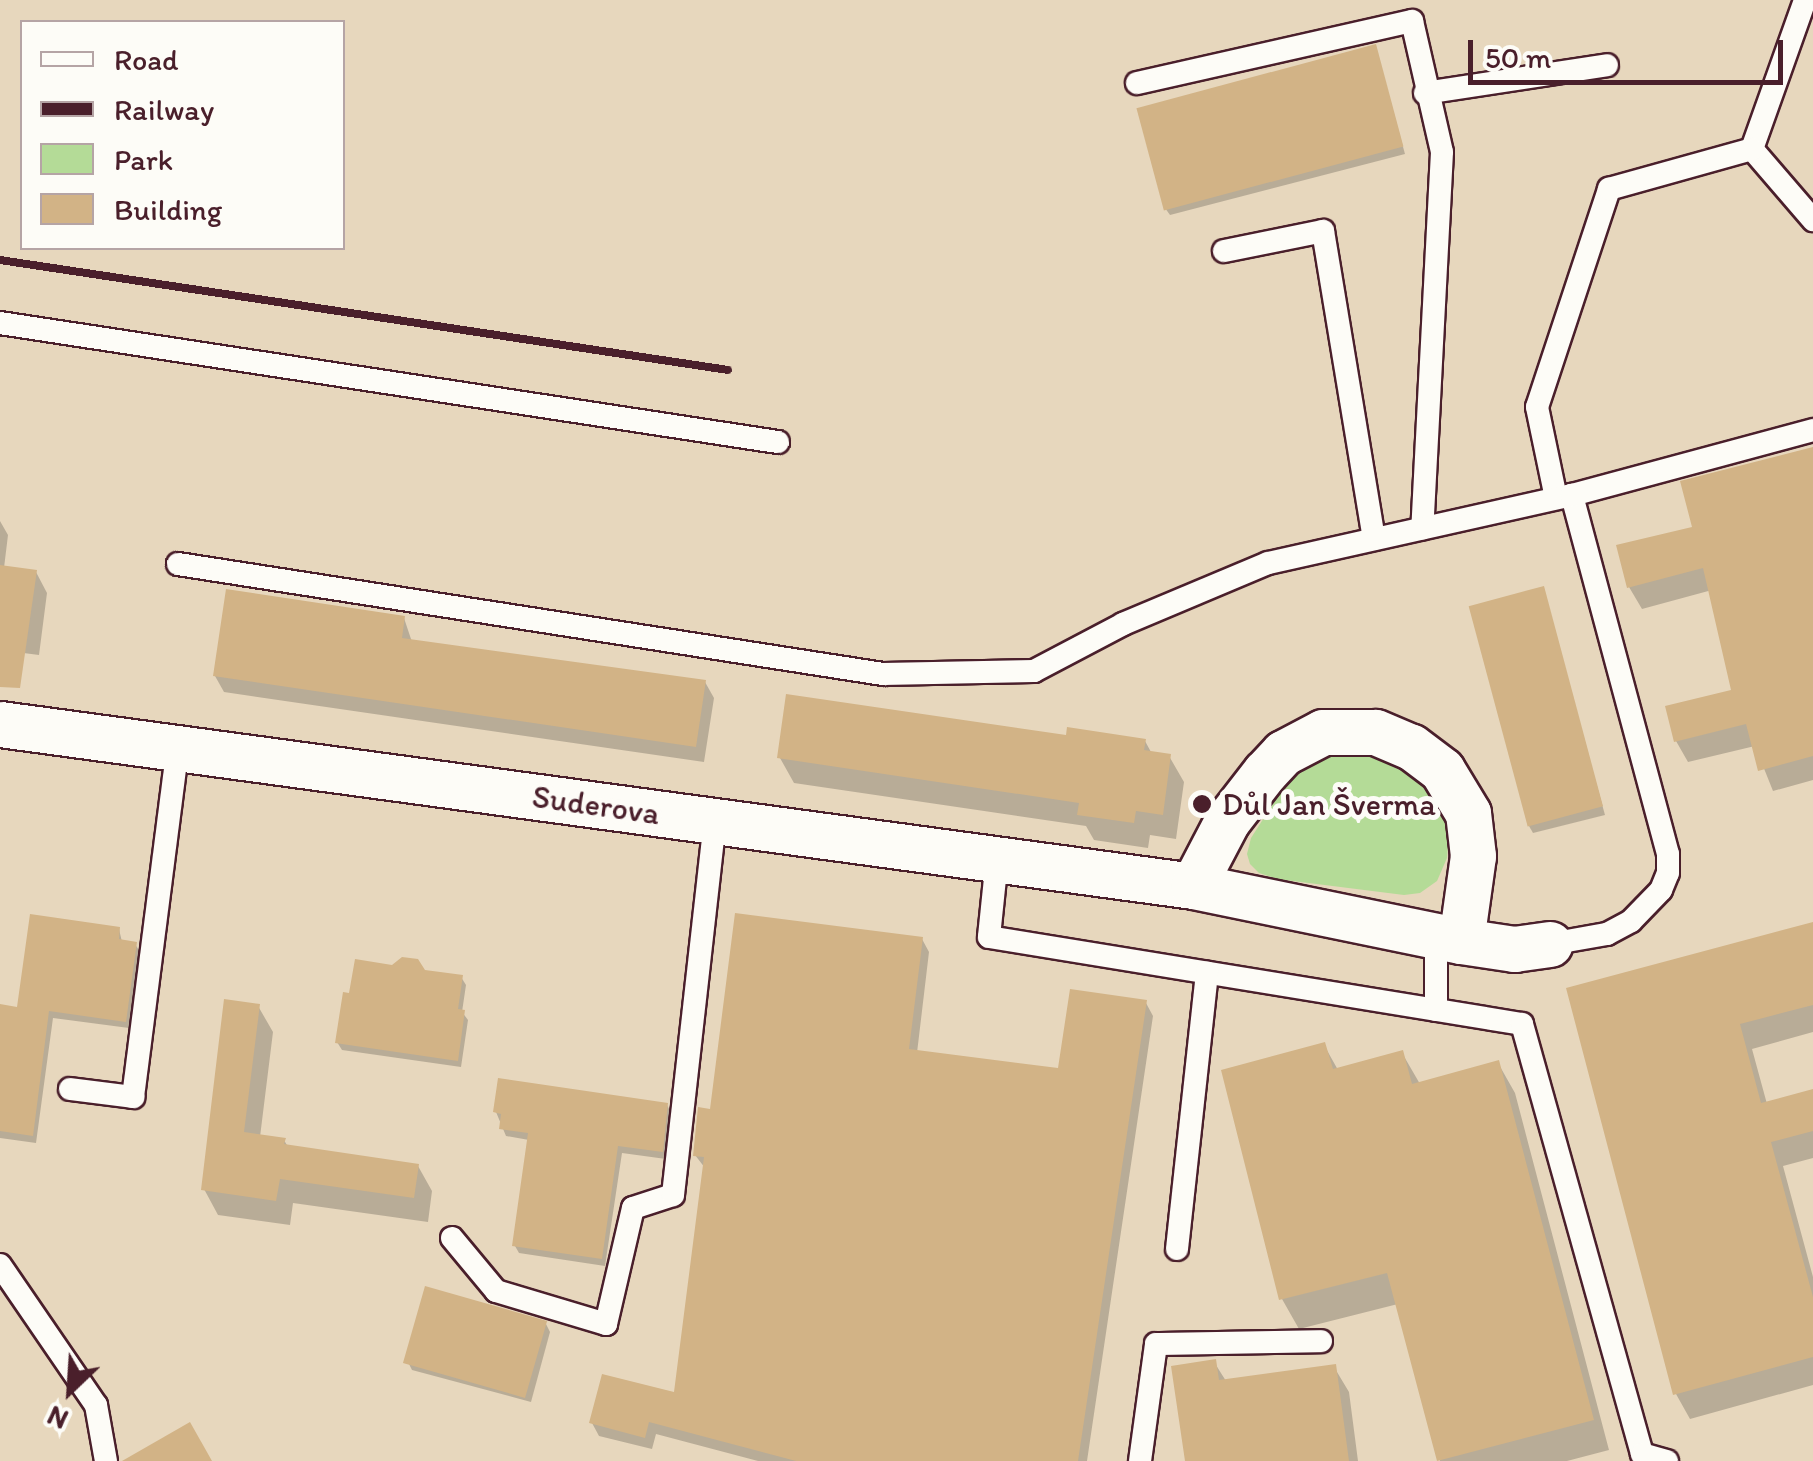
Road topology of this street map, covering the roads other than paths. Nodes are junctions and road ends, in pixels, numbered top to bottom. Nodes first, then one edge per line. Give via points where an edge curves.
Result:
1 (1805, 0) edge
2 (1608, 65) dead end
3 (1137, 83) dead end
4 (1425, 93) junction
5 (1752, 149) junction
6 (1813, 220) edge
7 (1224, 251) dead end
8 (0, 323) edge
9 (1813, 430) edge
10 (778, 442) dead end
11 (1564, 496) junction
12 (1422, 528) junction
13 (1374, 539) junction
14 (178, 564) dead end
15 (0, 724) edge
16 (178, 748) junction
17 (715, 822) junction
18 (997, 860) junction
19 (1193, 886) junction
20 (1448, 938) junction
21 (1550, 944) joint
22 (1206, 973) junction
23 (1436, 1010) junction
24 (70, 1089) dead end
25 (452, 1238) dead end
26 (1177, 1248) dead end
27 (0, 1265) edge
28 (1321, 1341) dead end
29 (106, 1461) edge
30 (1140, 1461) edge
31 (1667, 1461) edge

1 - 5 lane
2 - 4 lane
3 - 4 lane via 1412,21
4 - 12 lane via 1442,152
5 - 6 lane
5 - 11 lane via 1609,189 1537,407
7 - 13 lane via 1323,231
8 - 10 lane
9 - 11 lane
11 - 12 lane
11 - 21 lane via 1668,854 1668,874 1631,922 1607,934
12 - 13 lane
13 - 14 lane via 1268,563 1123,624 1034,671 1015,672 883,674
15 - 16 street, Suderova
16 - 17 street, Suderova
16 - 24 lane via 134,1096
17 - 18 street, Suderova
17 - 25 lane via 673,1195 633,1208 606,1324 496,1291
18 - 19 street, Suderova
18 - 22 lane via 990,937
19 - 20 street, Suderova
19 - 20 street via 1227,821 1283,752 1323,732 1376,732 1442,770 1468,813 1473,856
20 - 21 street, Suderova via 1514,949
20 - 23 lane
22 - 23 lane
22 - 26 lane
23 - 31 lane via 1522,1024 1642,1454
27 - 29 lane via 96,1405
28 - 30 lane via 1156,1344

